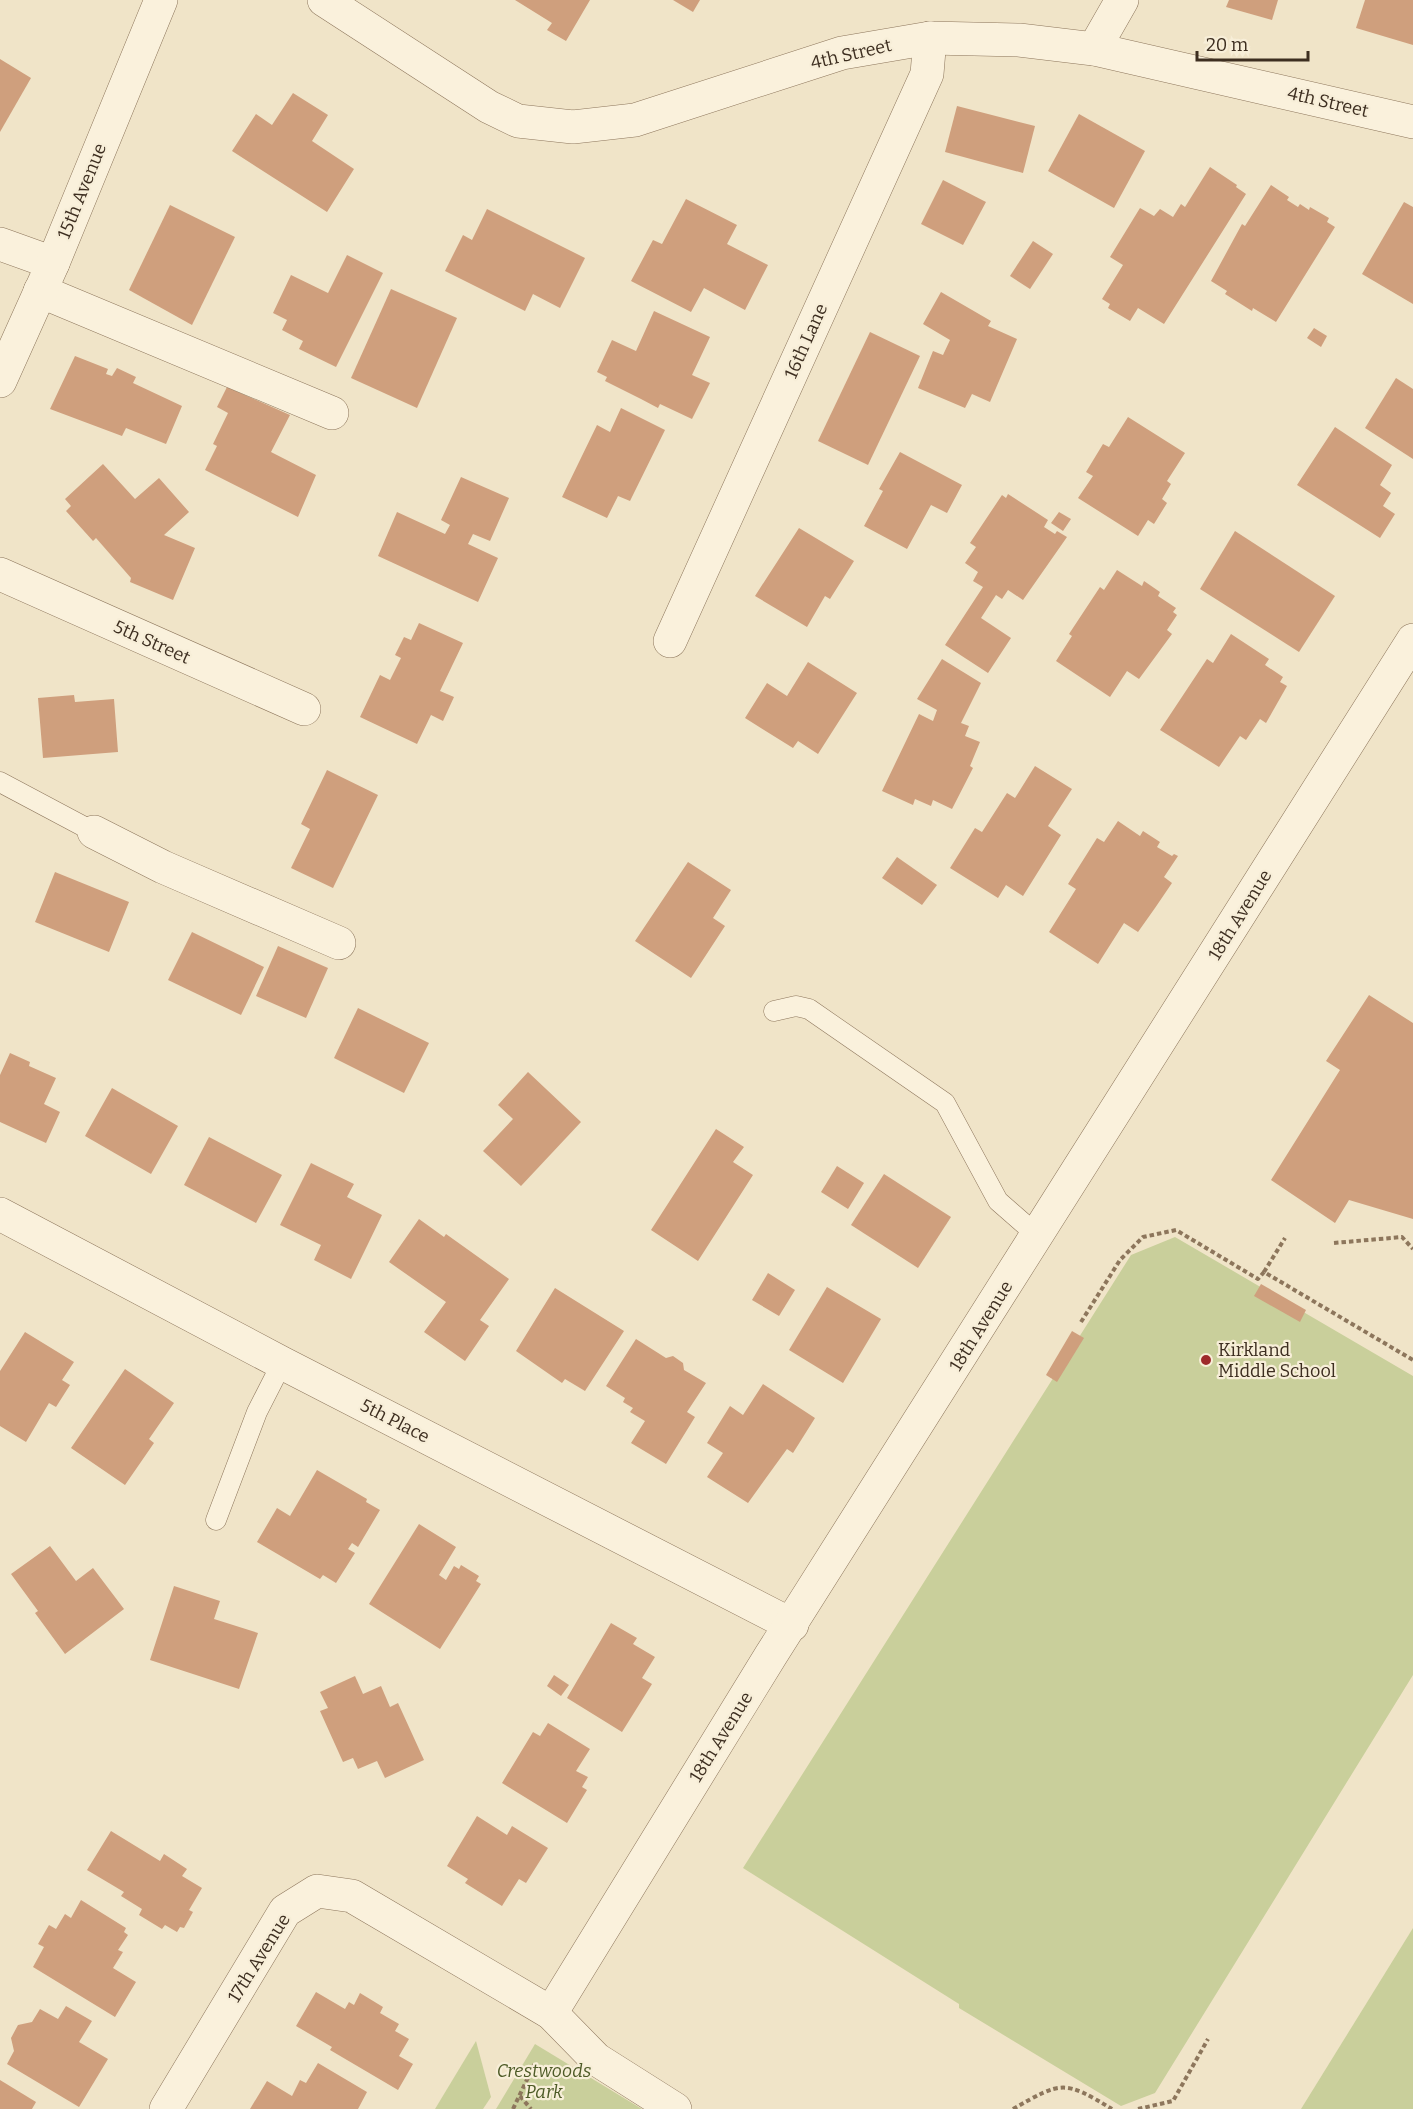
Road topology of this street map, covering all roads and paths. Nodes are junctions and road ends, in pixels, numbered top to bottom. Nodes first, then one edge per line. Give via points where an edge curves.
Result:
1 (160, 0) edge
2 (324, 0) edge
3 (1122, 0) edge
4 (930, 38) junction
5 (1094, 49) junction
6 (1413, 122) edge
7 (0, 244) edge
8 (47, 277) junction
9 (0, 381) edge
10 (332, 413) dead end
11 (0, 574) edge
12 (1413, 640) edge
13 (670, 641) dead end
14 (304, 709) dead end
15 (0, 782) edge
16 (94, 832) joint
17 (339, 943) dead end
18 (774, 1011) dead end
19 (0, 1215) edge
20 (1038, 1236) junction
21 (1285, 1238) dead end
22 (1334, 1243) dead end
23 (1413, 1249) edge
24 (1264, 1272) junction
25 (1080, 1322) dead end
26 (1413, 1360) edge
27 (282, 1363) junction
28 (216, 1520) dead end
29 (792, 1625) junction
30 (551, 2013) junction
31 (1208, 2039) dead end
32 (535, 2063) dead end
33 (520, 2096) junction
34 (166, 2109) edge
35 (513, 2109) edge
36 (531, 2109) edge
37 (675, 2109) edge
38 (1013, 2109) edge
39 (1112, 2109) edge
40 (1138, 2109) edge

1 - 8 street, 15th Avenue
2 - 4 street, 4th Street via 489,107 518,121 573,127 635,120 842,53
3 - 5 street
4 - 5 street, 4th Street via 1020,40
4 - 13 street, 16th Lane via 927,74
5 - 6 street, 4th Street
7 - 8 street
8 - 9 street, 15th Avenue
8 - 10 street
11 - 14 street, 5th Street
12 - 20 street, 18th Avenue
15 - 16 lane
16 - 17 street via 163,867
18 - 20 lane via 796,1006 808,1009 945,1103 998,1201
19 - 27 street, 5th Place
20 - 29 street, 18th Avenue
21 - 24 path
22 - 23 path via 1402,1237
24 - 25 path via 1258,1279 1176,1230 1143,1237 1120,1260
24 - 26 path
27 - 28 lane via 257,1412
27 - 29 street, 5th Place
29 - 30 street, 18th Avenue
30 - 34 street, 17th Avenue via 352,1896 317,1892 285,1911
30 - 37 street, 17th Avenue via 596,2059
31 - 40 path via 1173,2101
32 - 33 path
33 - 35 path
33 - 36 path
38 - 39 path via 1061,2087 1078,2088

